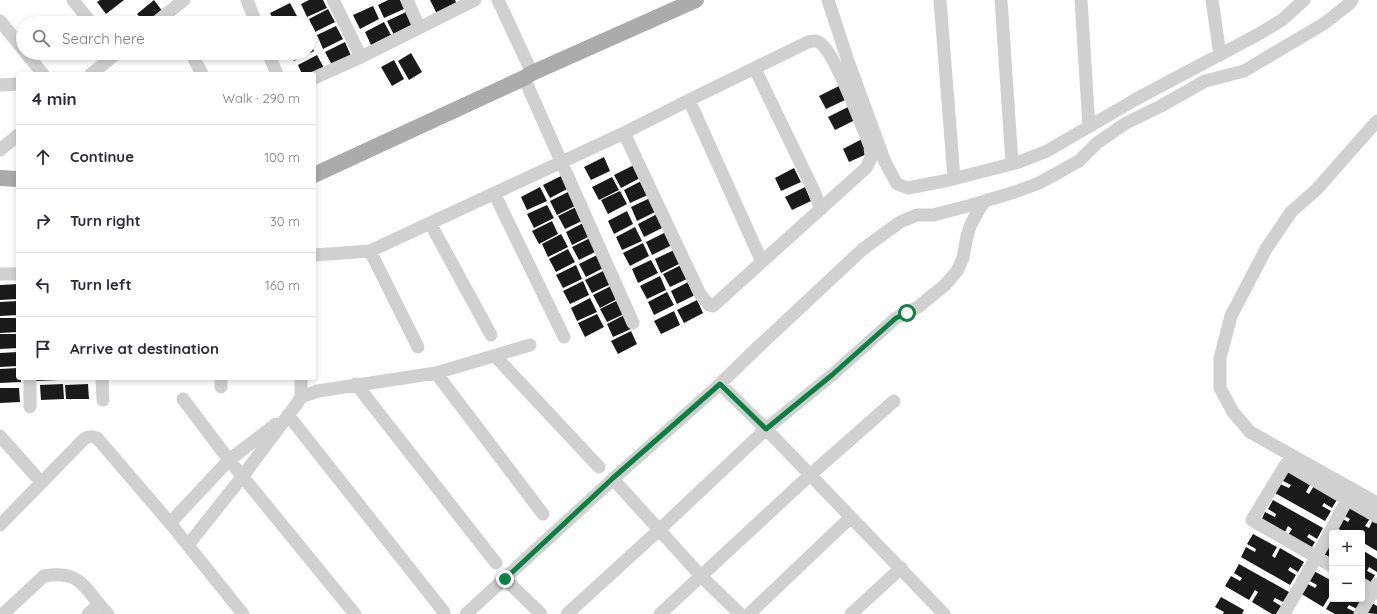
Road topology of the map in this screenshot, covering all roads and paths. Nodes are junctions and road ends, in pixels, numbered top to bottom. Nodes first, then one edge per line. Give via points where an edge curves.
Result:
1 (73, 0) edge
2 (247, 0) edge
3 (333, 0) edge
4 (407, 0) edge
5 (475, 0) edge
6 (498, 0) edge
7 (696, 0) edge
8 (828, 0) edge
9 (940, 0) edge
10 (1001, 0) edge
11 (1081, 0) edge
12 (1212, 0) edge
13 (1304, 0) edge
14 (1352, 0) edge
15 (179, 2) edge
16 (86, 16) edge
17 (163, 16) edge
18 (253, 16) edge
19 (0, 20) edge
20 (419, 27) junction
21 (16, 40) edge
22 (1220, 55) junction
23 (361, 57) junction
24 (32, 60) edge
25 (109, 60) edge
26 (195, 60) edge
27 (271, 60) edge
28 (755, 69) junction
29 (41, 72) edge
30 (94, 72) edge
31 (201, 72) edge
32 (275, 72) edge
33 (528, 76) junction
34 (316, 77) edge
35 (16, 84) edge
36 (0, 85) edge
37 (689, 100) junction
38 (1377, 121) edge
39 (1089, 127) junction
40 (624, 134) junction
41 (16, 136) edge
42 (0, 150) edge
43 (562, 161) junction
44 (1012, 163) junction
45 (316, 174) edge
46 (0, 178) edge
47 (954, 178) junction
48 (16, 179) edge
49 (494, 193) junction
50 (984, 201) junction
51 (821, 209) junction
52 (430, 223) junction
53 (370, 251) junction
54 (316, 255) edge
55 (762, 262) junction
56 (0, 274) edge
57 (16, 274) edge
58 (633, 323) dead end
59 (491, 335) dead end
60 (564, 337) dead end
61 (530, 345) dead end
62 (418, 347) dead end
63 (495, 356) junction
64 (436, 373) junction
65 (30, 380) edge
66 (102, 380) edge
67 (301, 380) edge
68 (356, 384) junction
69 (720, 384) junction
70 (301, 397) junction
71 (183, 399) dead end
72 (103, 400) dead end
73 (894, 401) dead end
74 (30, 408) dead end
75 (288, 414) junction
76 (766, 429) junction
77 (0, 436) edge
78 (229, 460) junction
79 (599, 467) dead end
80 (810, 475) junction
81 (242, 477) junction
82 (613, 478) junction
83 (41, 482) junction
84 (1347, 500) junction
85 (1377, 503) edge
86 (543, 514) dead end
87 (851, 517) junction
88 (1377, 517) edge
89 (170, 523) junction
90 (0, 525) edge
91 (659, 530) junction
92 (188, 545) junction
93 (1317, 556) junction
94 (496, 563) dead end
95 (1329, 564) edge
96 (901, 568) junction
97 (701, 576) junction
98 (505, 579) junction
99 (1372, 588) edge
100 (98, 605) junction
101 (444, 612) dead end
102 (3, 614) edge
103 (88, 614) edge
104 (108, 614) edge
105 (243, 614) edge
106 (355, 614) edge
107 (466, 614) edge
108 (540, 614) edge
109 (567, 614) edge
110 (660, 614) edge
111 (740, 614) edge
112 (749, 614) edge
113 (852, 614) edge
114 (944, 614) edge
115 (1284, 614) edge
116 (1360, 614) edge

1 - 16 street
2 - 18 street
3 - 23 street
4 - 20 street
5 - 20 street
6 - 33 street
7 - 33 main road
8 - 47 street via 885,162 894,180 908,188
9 - 47 street
10 - 44 street
11 - 39 street
12 - 22 street
13 - 22 street via 1282,20
14 - 50 street via 1326,23 1244,71 1205,81 1126,123 1063,171 1027,188
15 - 17 street
19 - 21 street
20 - 23 street
22 - 39 street
23 - 34 street
24 - 29 street
25 - 30 street
26 - 31 street
27 - 32 street
28 - 37 street
28 - 51 street
28 - 51 street via 815,40 826,49 834,62 870,146 871,158 866,168
33 - 43 street
33 - 45 main road
35 - 36 street
37 - 40 street
37 - 55 street
38 - 85 street via 1317,189 1291,212 1266,249 1230,316 1220,358 1220,388 1233,412 1250,432
39 - 44 street via 1047,151
40 - 43 street
40 - 55 street via 704,301 712,306 716,304
41 - 42 street
43 - 49 street
43 - 58 street
44 - 47 street
46 - 48 main road
49 - 52 street
49 - 60 street
50 - 69 street via 933,216 917,215 900,222 863,250
50 - 76 street via 971,224 963,258 957,271 945,285 918,307 896,318
51 - 55 street
52 - 53 street
52 - 59 street
53 - 54 street
53 - 62 street
56 - 57 street
61 - 63 street
63 - 64 street
63 - 79 street
64 - 68 street
64 - 86 street
65 - 74 street
66 - 72 street
67 - 70 street
68 - 70 street
68 - 94 street
69 - 76 street
69 - 82 street
70 - 75 street
71 - 78 street
73 - 80 street
75 - 78 street
75 - 81 street
75 - 101 street
76 - 80 street
76 - 91 street
77 - 83 street
78 - 81 street
78 - 89 street
80 - 87 street
80 - 97 street
81 - 92 street
81 - 106 street
82 - 91 street
82 - 98 street
83 - 89 street via 84,439 94,437
83 - 90 street
84 - 88 street
84 - 93 street
84 - 93 street via 1286,464 1252,520
87 - 96 street
87 - 112 street
89 - 92 street
91 - 97 street
91 - 109 street
92 - 105 street
93 - 95 street
93 - 115 street
96 - 113 street
96 - 114 street
97 - 110 street
97 - 111 street
98 - 107 street
98 - 108 street
99 - 116 street
100 - 102 street via 80,581 69,575 53,574 44,576
100 - 103 street
100 - 104 street

